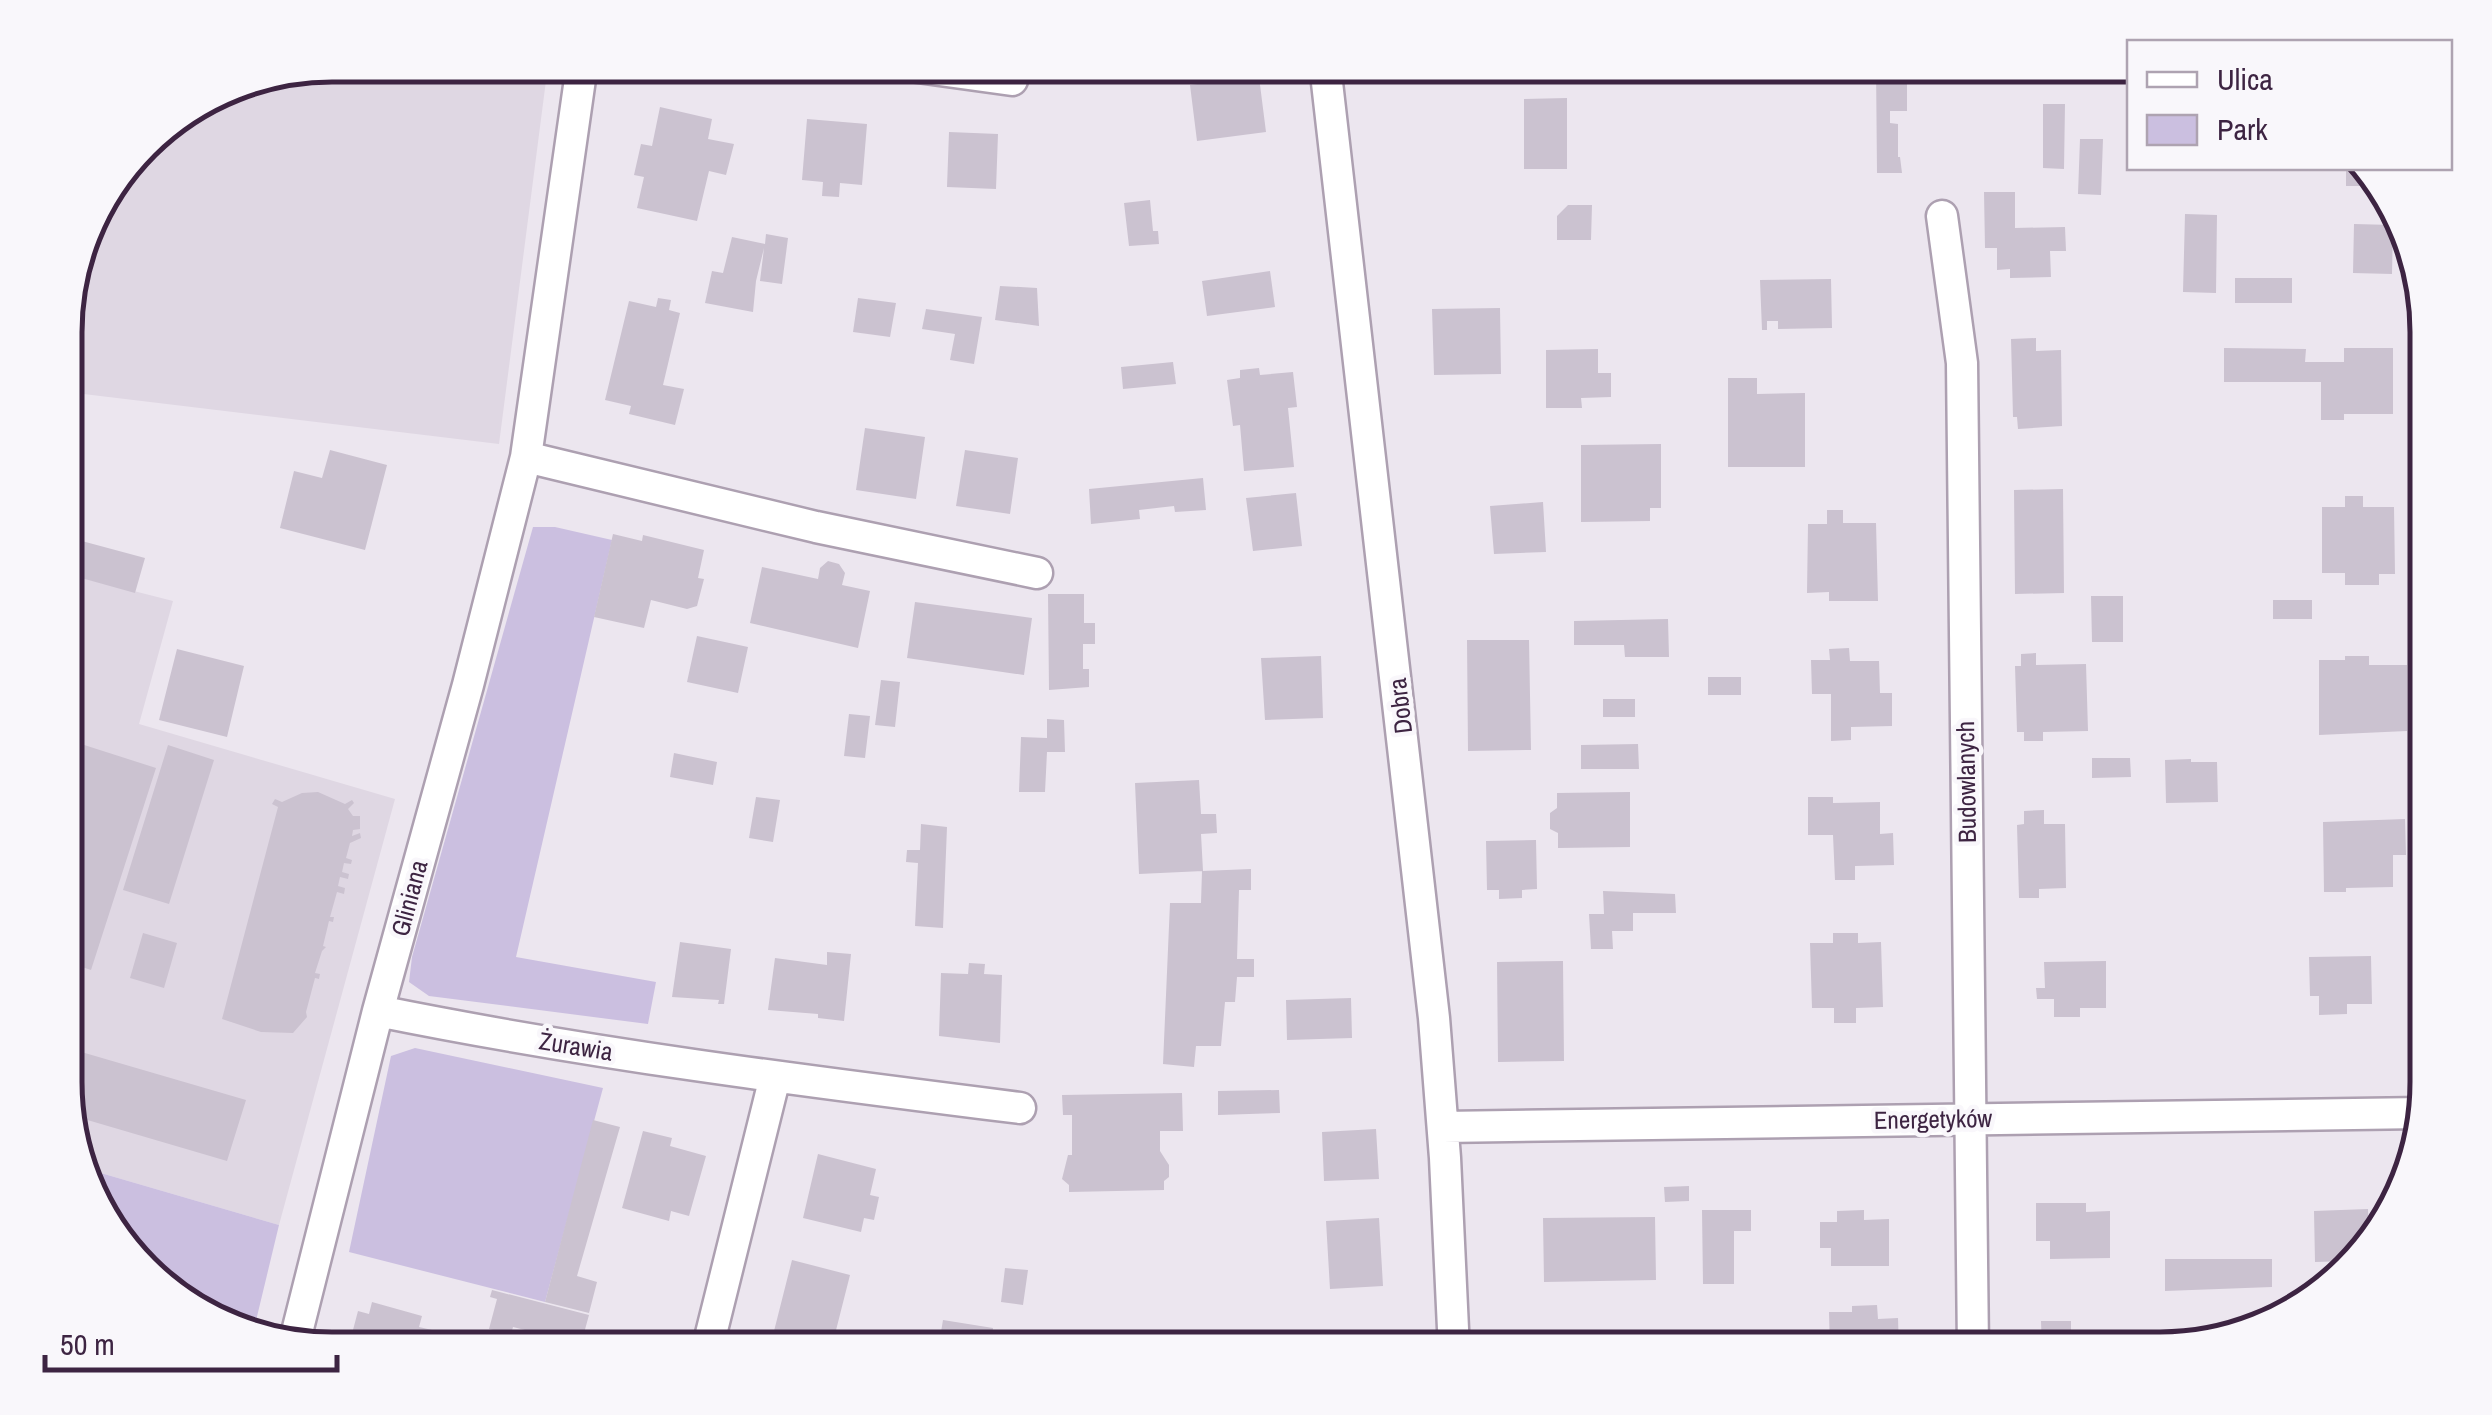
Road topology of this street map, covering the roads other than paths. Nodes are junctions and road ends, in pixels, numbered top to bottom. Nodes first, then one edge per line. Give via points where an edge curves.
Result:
1 (1327, 82) edge
2 (579, 83) edge
3 (1942, 216) dead end
4 (526, 458) junction
5 (1038, 573) dead end
6 (378, 1011) junction
7 (775, 1077) junction
8 (1020, 1108) dead end
9 (2407, 1114) edge
10 (1970, 1118) junction
11 (1443, 1127) junction
12 (298, 1330) edge
13 (711, 1332) edge
14 (1453, 1332) edge
15 (1973, 1332) edge

1 - 11 street, Dobra
2 - 4 street, Gliniana
3 - 10 street, Budowlanych via 1962,363
4 - 5 street
4 - 6 street, Gliniana
6 - 7 street, Żurawia
6 - 12 street, Gliniana
7 - 8 street, Żurawia
7 - 13 street
9 - 10 street, Energetyków
10 - 11 street, Energetyków
10 - 15 street, Budowlanych
11 - 14 street, Dobra

